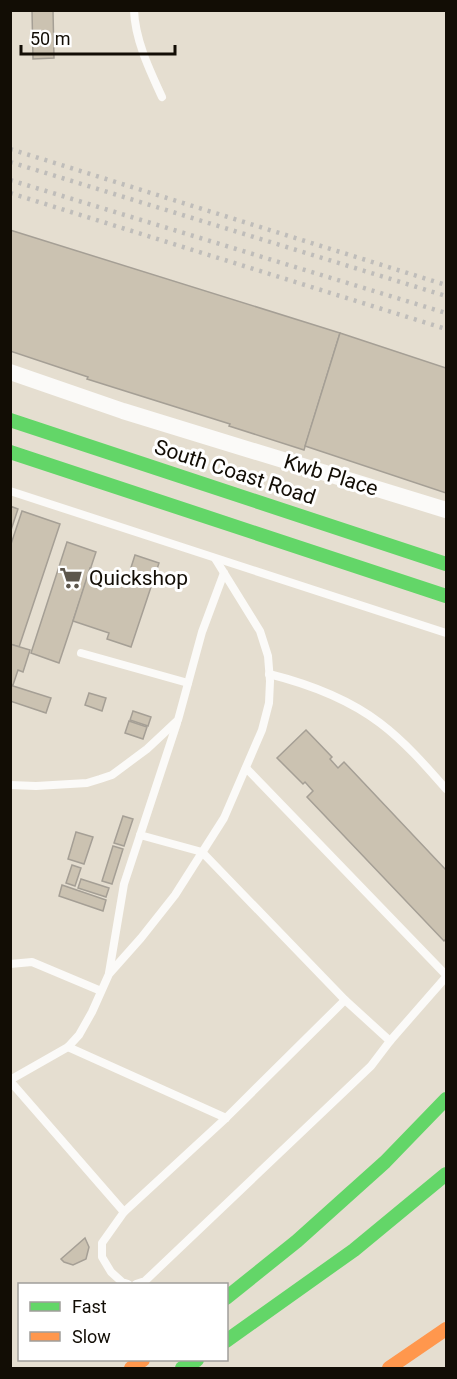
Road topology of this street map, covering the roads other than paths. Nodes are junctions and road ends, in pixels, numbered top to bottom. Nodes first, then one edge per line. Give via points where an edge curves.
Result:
1 (134, 10) edge
2 (162, 97) dead end
3 (10, 372) edge
4 (10, 420) edge
5 (10, 452) edge
6 (10, 491) edge
7 (447, 510) edge
8 (216, 560) junction
9 (447, 564) edge
10 (224, 573) junction
11 (447, 596) edge
12 (447, 633) edge
13 (81, 653) dead end
14 (269, 674) junction
15 (188, 683) junction
16 (178, 720) junction
17 (246, 768) junction
18 (10, 784) edge
19 (447, 789) edge
20 (140, 835) junction
21 (202, 852) junction
22 (10, 964) edge
23 (109, 974) junction
24 (447, 976) edge
25 (101, 991) junction
26 (345, 1000) junction
27 (390, 1041) junction
28 (68, 1047) junction
29 (10, 1080) edge
30 (447, 1100) edge
31 (226, 1118) junction
32 (447, 1174) edge
33 (124, 1212) junction
34 (125, 1283) edge
35 (139, 1283) edge
36 (228, 1296) edge
37 (447, 1329) edge
38 (228, 1340) edge
39 (389, 1368) edge

1 - 2 lane via 141,45
3 - 7 street, Kwb Place via 123,411
4 - 9 main road, South Coast Road
5 - 11 main road
6 - 8 lane
8 - 10 lane
8 - 12 lane
10 - 14 lane via 260,631
10 - 15 lane
13 - 15 lane
14 - 17 lane via 269,703
14 - 19 lane via 308,684 380,723
15 - 16 lane
16 - 18 lane via 118,771 100,779 36,786
16 - 20 lane
17 - 21 lane via 224,818
17 - 24 lane
20 - 21 lane
20 - 23 lane via 124,884
21 - 23 lane via 174,895
21 - 26 lane
22 - 25 lane via 32,962
23 - 25 lane
24 - 27 lane
25 - 28 lane
26 - 27 lane
26 - 31 lane
27 - 35 lane via 371,1066
28 - 29 lane
28 - 31 lane
29 - 33 lane
30 - 36 main road via 297,1241
31 - 33 lane
32 - 38 main road via 354,1250
33 - 34 lane via 102,1243 102,1257 111,1272
37 - 39 main road

